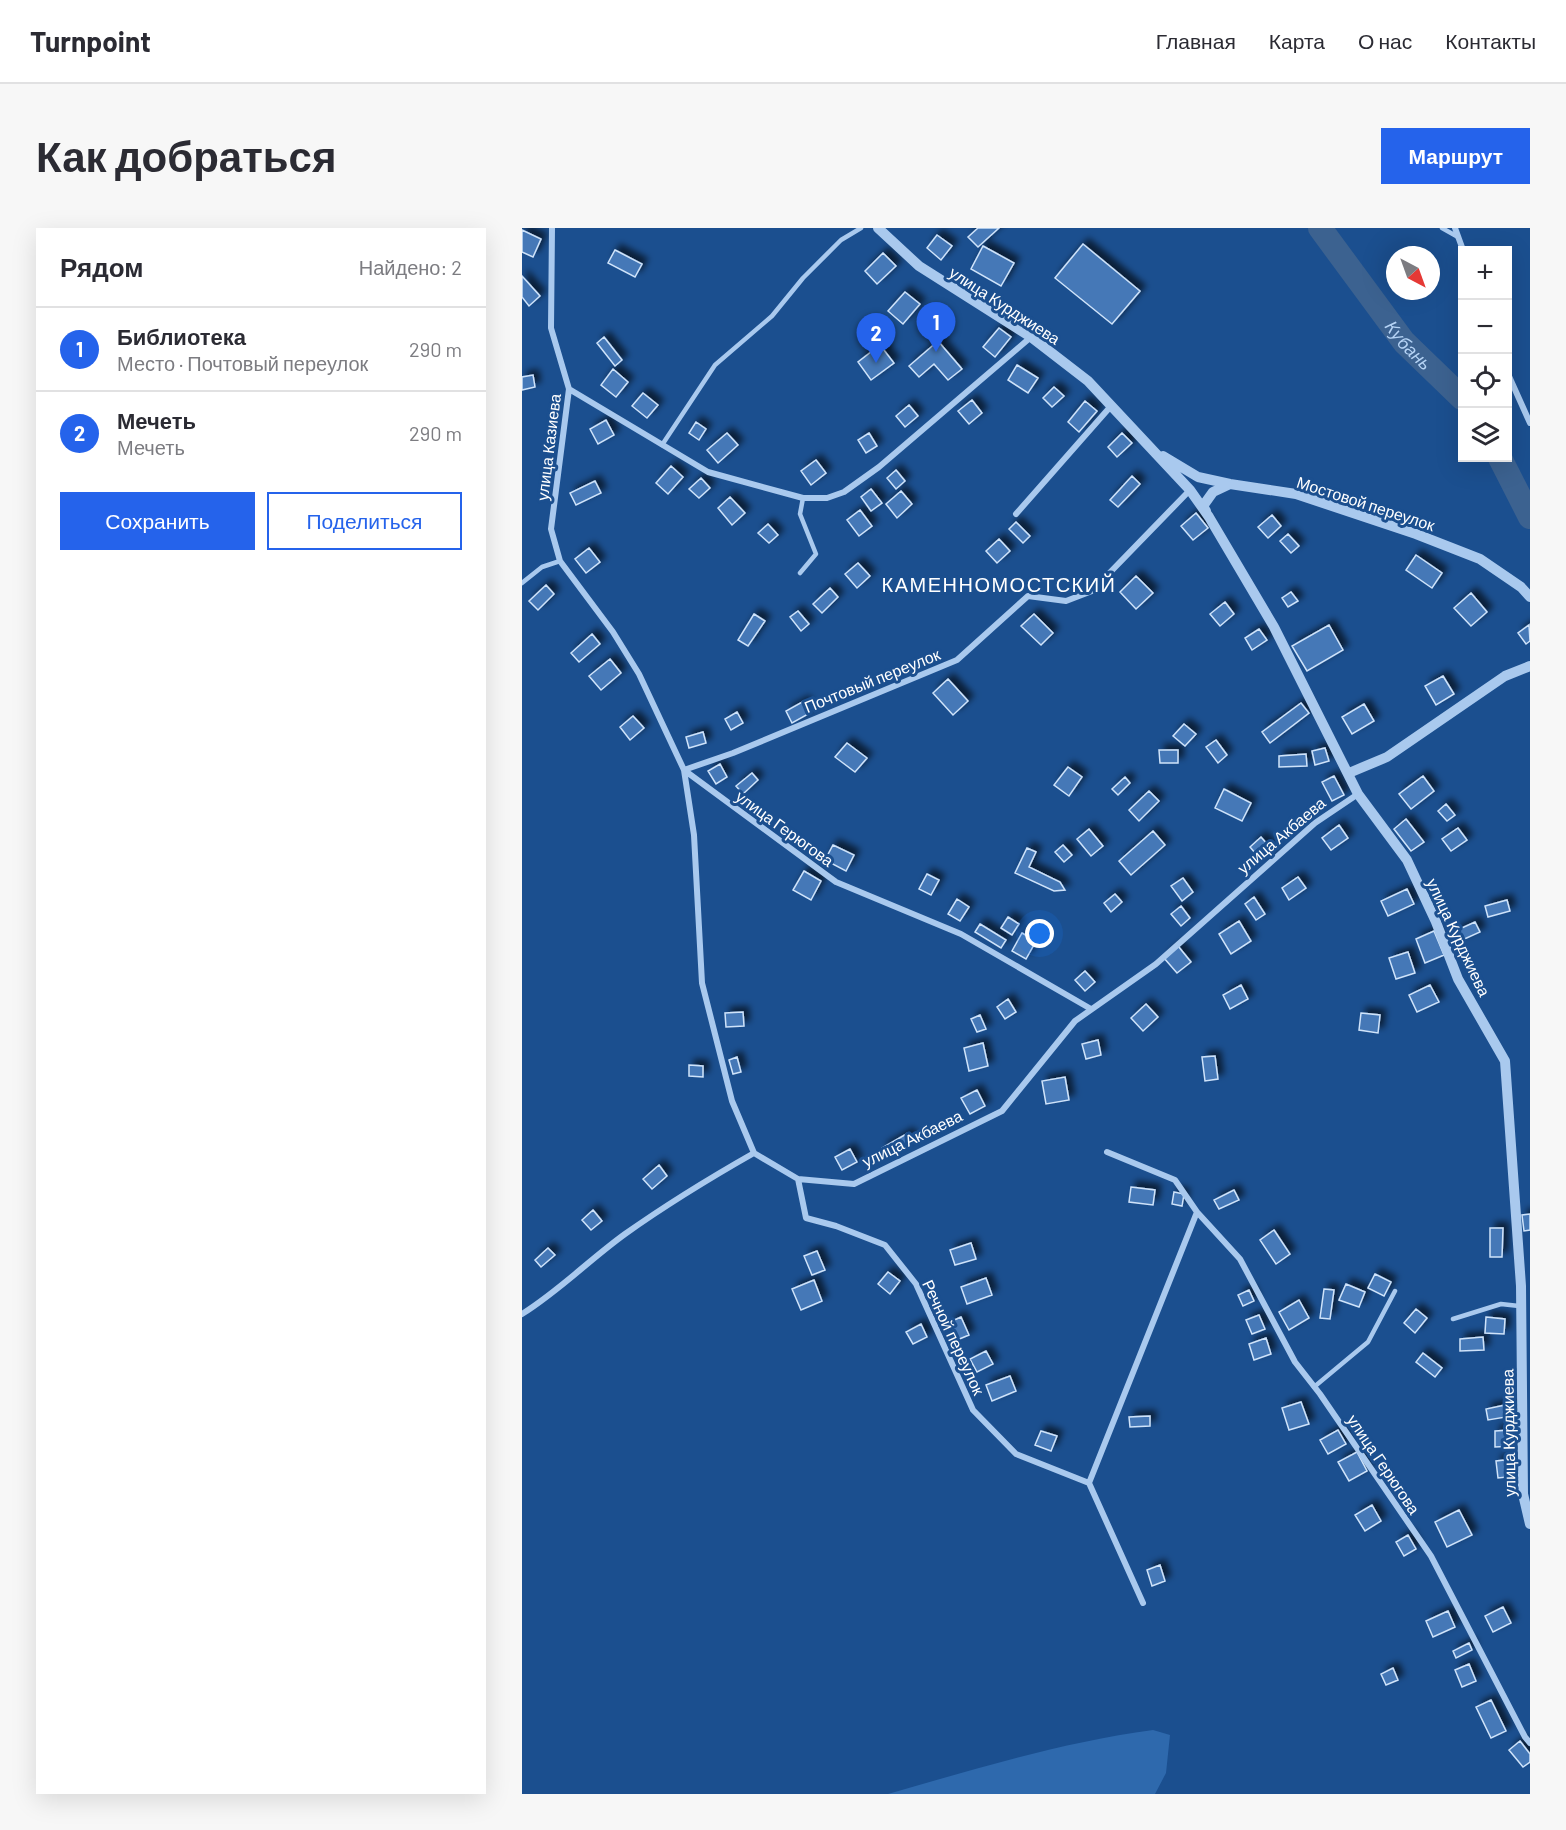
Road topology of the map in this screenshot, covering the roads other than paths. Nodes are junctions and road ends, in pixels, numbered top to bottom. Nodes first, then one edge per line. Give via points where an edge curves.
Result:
1 (552, 228) edge
2 (861, 228) edge
3 (878, 228) edge
4 (1442, 228) edge
5 (1455, 228) edge
6 (1459, 238) junction
7 (1462, 246) edge
8 (1031, 337) junction
9 (1512, 383) edge
10 (569, 389) junction
11 (1111, 406) junction
12 (1530, 423) edge
13 (662, 445) junction
14 (1151, 449) junction
15 (1230, 484) junction
16 (1190, 490) junction
17 (803, 498) junction
18 (1016, 514) dead end
19 (1209, 517) junction
20 (560, 561) junction
21 (800, 573) dead end
22 (522, 583) edge
23 (1530, 597) edge
24 (1530, 666) edge
25 (684, 770) junction
26 (1349, 773) junction
27 (1358, 794) junction
28 (1091, 1009) junction
29 (1107, 1152) dead end
30 (754, 1153) junction
31 (798, 1179) junction
32 (1197, 1212) junction
33 (1395, 1291) dead end
34 (1521, 1306) junction
35 (522, 1314) edge
36 (1453, 1319) dead end
37 (1314, 1387) junction
38 (1089, 1484) junction
39 (1530, 1524) edge
40 (1143, 1603) dead end
41 (1530, 1743) edge

1 - 10 street, улица Казиева via 551,328
2 - 13 lane via 841,240 772,316 715,365
3 - 8 street, улица Курджиева via 919,266
4 - 6 lane
5 - 6 street
6 - 7 street
8 - 11 street, улица Курджиева via 1088,381
8 - 17 street via 879,467 844,492 827,498
9 - 12 street
10 - 13 street
10 - 20 street, улица Казиева via 552,529
11 - 14 street, улица Курджиева
11 - 18 street
13 - 17 street via 708,472
14 - 15 street, Мостовой переулок via 1198,477
14 - 16 street, улица Курджиева
15 - 19 street via 1213,492 1203,506
15 - 23 street, Мостовой переулок via 1296,494 1416,534 1480,559
16 - 19 street, улица Курджиева
16 - 25 street, Почтовый переулок via 1092,591 1066,601 1028,596 957,660
17 - 21 lane via 800,514 816,554
19 - 26 street, улица Курджиева via 1274,627
20 - 22 lane via 542,567
20 - 25 street, улица Герюгова via 639,674
24 - 26 street via 1505,676 1387,757
25 - 28 street, улица Герюгова via 836,882 961,934
25 - 30 street via 694,835 702,983 732,1101
26 - 27 street, улица Курджиева
27 - 28 street, улица Акбаева via 1315,823 1156,964
27 - 34 street, улица Курджиева via 1407,860 1458,979 1504,1061
28 - 31 street, улица Акбаева via 1075,1021 1002,1111 854,1184
29 - 32 street, улица Герюгова via 1175,1180
30 - 31 street, улица Акбаева
30 - 35 street via 624,1234
31 - 38 street, Речной переулок via 807,1218 885,1245 916,1284 973,1410 1016,1454
32 - 37 street, улица Герюгова via 1240,1259 1295,1362
32 - 38 street
33 - 37 lane via 1368,1342
34 - 36 lane via 1501,1304
34 - 39 street, улица Курджиева via 1523,1494
37 - 41 street, улица Герюгова via 1431,1556
38 - 40 street

